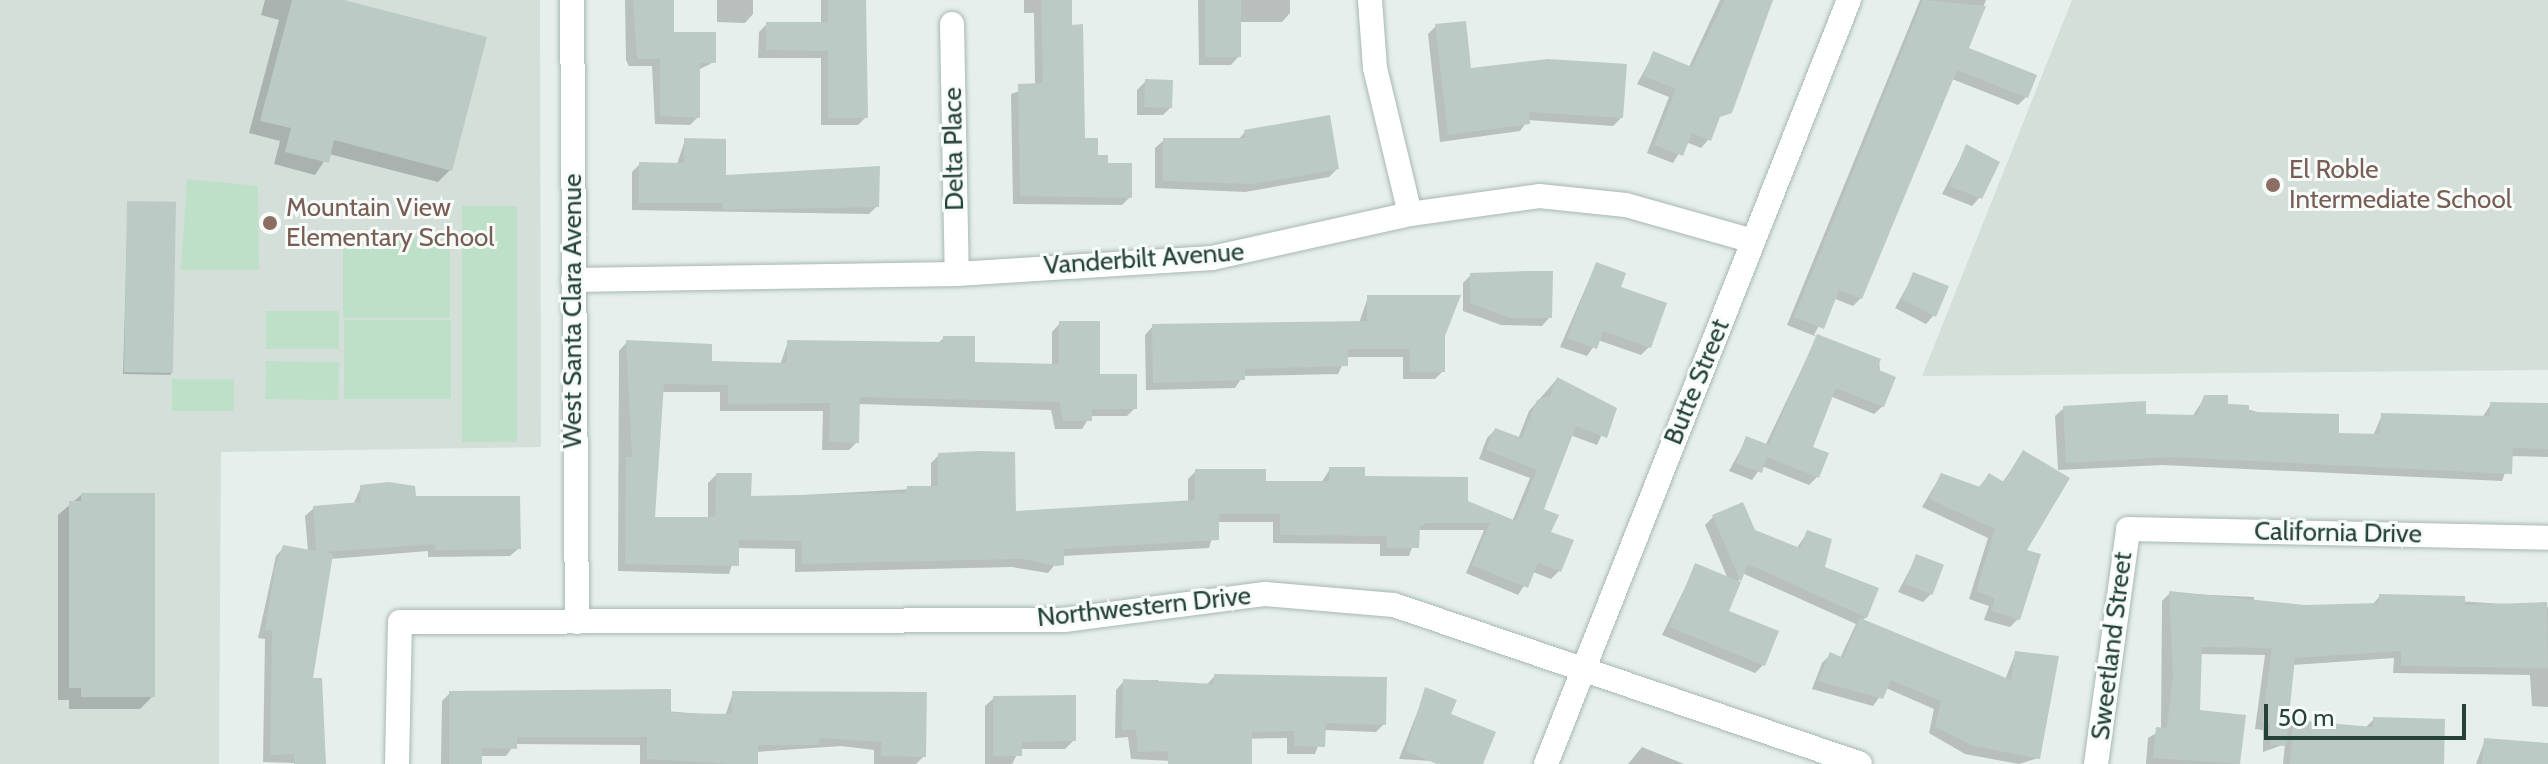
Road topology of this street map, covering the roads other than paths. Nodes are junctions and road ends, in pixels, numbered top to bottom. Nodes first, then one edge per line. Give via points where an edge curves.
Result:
1 (572, 0) edge
2 (1370, 0) edge
3 (1849, 0) edge
4 (952, 24) dead end
5 (1410, 214) junction
6 (1753, 241) junction
7 (957, 274) junction
8 (573, 280) junction
9 (2128, 529) joint
10 (2548, 538) edge
11 (577, 622) junction
12 (1584, 669) junction
13 (397, 764) edge
14 (1546, 764) edge
15 (1860, 764) edge
16 (2096, 764) edge

1 - 8 street, West Santa Clara Avenue
2 - 5 street via 1375,68
3 - 6 street, Butte Street
4 - 7 street, Delta Place
5 - 6 street, Vanderbilt Avenue via 1539,196 1626,205
5 - 7 street, Vanderbilt Avenue via 1212,258
6 - 12 street, Butte Street
7 - 8 street, Vanderbilt Avenue
8 - 11 street, West Santa Clara Avenue
9 - 10 street, California Drive
9 - 16 street, Sweetland Street
11 - 12 street, Northwestern Drive via 1064,620 1318,594 1394,605
11 - 13 street, Northwestern Drive via 400,622
12 - 14 street, Butte Street
12 - 15 street, Northwestern Drive

